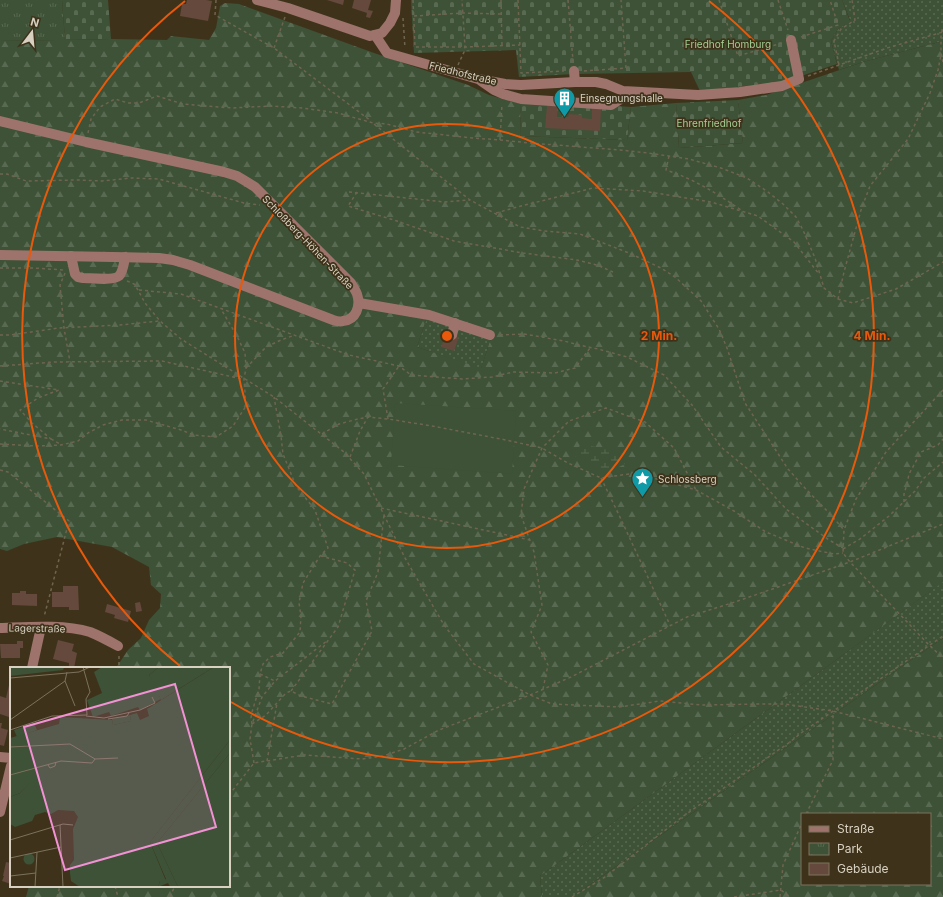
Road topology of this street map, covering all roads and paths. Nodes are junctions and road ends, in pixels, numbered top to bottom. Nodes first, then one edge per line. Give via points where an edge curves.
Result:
1 (216, 0) edge
2 (257, 0) edge
3 (413, 0) edge
4 (462, 0) edge
5 (501, 0) edge
6 (518, 0) edge
7 (568, 0) edge
8 (621, 0) edge
9 (719, 0) edge
10 (778, 0) edge
11 (830, 0) edge
12 (852, 0) edge
13 (396, 3) edge
14 (288, 8) junction
15 (463, 13) junction
16 (502, 14) junction
17 (414, 16) junction
18 (838, 25) dead end
19 (942, 32) edge
20 (375, 35) junction
21 (791, 40) joint
22 (502, 45) junction
23 (520, 45) junction
24 (465, 47) junction
25 (274, 48) junction
26 (941, 55) junction
27 (738, 56) dead end
28 (405, 58) junction
29 (943, 62) edge
30 (839, 65) junction
31 (574, 71) junction
32 (458, 73) junction
33 (478, 79) junction
34 (799, 79) junction
35 (575, 82) junction
36 (632, 92) junction
37 (502, 94) junction
38 (0, 120) edge
39 (373, 123) junction
40 (500, 140) junction
41 (86, 142) junction
42 (669, 156) junction
43 (0, 174) edge
44 (349, 192) dead end
45 (357, 192) junction
46 (470, 200) junction
47 (276, 208) junction
48 (742, 211) junction
49 (496, 213) junction
50 (0, 255) edge
51 (72, 256) junction
52 (125, 257) junction
53 (943, 262) edge
54 (0, 268) edge
55 (613, 272) dead end
56 (118, 276) junction
57 (820, 276) junction
58 (138, 290) junction
59 (838, 299) junction
60 (359, 303) junction
61 (221, 309) junction
62 (160, 321) junction
63 (455, 323) junction
64 (64, 328) junction
65 (0, 335) edge
66 (452, 335) dead end
67 (490, 335) joint
68 (295, 336) junction
69 (590, 348) junction
70 (70, 362) junction
71 (0, 366) edge
72 (399, 366) junction
73 (246, 368) junction
74 (244, 379) junction
75 (0, 381) edge
76 (943, 390) edge
77 (274, 397) junction
78 (368, 417) junction
79 (388, 419) junction
80 (0, 429) edge
81 (322, 434) junction
82 (51, 439) junction
83 (943, 439) edge
84 (0, 444) edge
85 (61, 445) junction
86 (542, 448) junction
87 (349, 458) junction
88 (943, 462) edge
89 (0, 470) edge
90 (601, 478) junction
91 (696, 490) junction
92 (904, 502) junction
93 (381, 508) junction
94 (384, 514) junction
95 (943, 524) edge
96 (844, 530) junction
97 (530, 540) junction
98 (843, 549) junction
99 (843, 553) junction
100 (321, 556) junction
101 (850, 562) junction
102 (670, 626) junction
103 (41, 627) junction
104 (0, 628) edge
105 (943, 636) edge
106 (331, 638) junction
107 (929, 645) junction
108 (118, 646) joint
109 (943, 658) edge
110 (32, 667) edge
111 (119, 667) edge
112 (260, 674) junction
113 (274, 681) junction
114 (543, 689) junction
115 (291, 691) junction
116 (530, 695) junction
117 (277, 703) junction
118 (833, 710) junction
119 (252, 724) junction
120 (943, 739) edge
121 (0, 757) edge
122 (10, 758) edge
123 (266, 761) junction
124 (254, 763) junction
125 (10, 770) edge
126 (230, 793) edge
127 (0, 812) edge
128 (806, 813) edge
129 (801, 825) edge
130 (60, 887) edge
131 (115, 887) edge
132 (174, 887) edge
133 (781, 890) junction
134 (57, 897) edge
135 (118, 897) edge
136 (172, 897) edge
137 (572, 897) edge
138 (734, 897) edge
139 (780, 897) edge
140 (790, 897) edge

1 - 25 path via 215,15
2 - 14 street
3 - 17 path
4 - 15 path
5 - 16 path
6 - 23 path
7 - 31 path
8 - 31 path via 626,68
9 - 27 path
10 - 21 path
11 - 18 path
12 - 30 path via 855,20 841,29 834,41
13 - 20 street via 395,13 390,22 382,32
13 - 28 path via 403,17
14 - 20 street via 370,36
14 - 25 path
15 - 16 path
15 - 17 path
15 - 24 path
16 - 22 path
17 - 24 path via 415,47
19 - 26 path
19 - 30 path
20 - 28 street, Friedhofstraße via 387,53
21 - 34 street
22 - 23 path
22 - 24 path
23 - 31 path via 522,73
24 - 32 path via 458,64
25 - 39 path
26 - 29 path
26 - 59 path via 930,93 908,139 870,186 861,210
28 - 32 street, Friedhofstraße
30 - 34 path
31 - 35 street
32 - 33 street, Friedhofstraße
33 - 35 street, Friedhofstraße via 521,85
33 - 37 street
34 - 36 street, Friedhofstraße via 782,86 740,92 698,95
35 - 36 street, Friedhofstraße via 596,82
36 - 37 street via 611,106 521,99
37 - 40 path
38 - 41 street, Schloßberg-Höhen-Straße
39 - 40 path via 416,132
39 - 41 path via 338,112 271,106 232,108 183,104 157,96 139,103 115,99 100,107 91,119
39 - 46 path
40 - 42 path
41 - 47 street, Schloßberg-Höhen-Straße via 237,176 255,187
42 - 48 path via 666,170 718,194
42 - 57 path via 721,168 747,178 768,192 796,217 815,258
43 - 47 path via 26,181 159,179 244,203
44 - 45 path
45 - 46 path via 445,202
45 - 55 path via 348,206 454,241 523,254 577,260
46 - 49 path
47 - 60 street, Schloßberg-Höhen-Straße via 351,283
48 - 49 path via 711,202 643,191 593,188
48 - 57 path via 758,216 794,242
49 - 96 path via 520,227 580,234 629,253 675,277 701,300 719,329 745,403 788,469
50 - 51 street
51 - 52 street
51 - 56 street via 75,274 78,277 114,279
52 - 56 street
52 - 60 street via 182,262 343,322 357,311
53 - 59 path via 896,289 853,303
54 - 64 path via 66,270 60,285
56 - 58 path via 134,284
57 - 59 path via 824,288
58 - 61 path via 181,294
58 - 62 path
60 - 63 street via 429,315
61 - 68 path
61 - 73 path via 245,353
62 - 64 path
62 - 74 path via 181,339
63 - 66 street
63 - 67 street
64 - 65 path
64 - 70 path
67 - 69 path via 524,334
68 - 72 path via 349,355
68 - 73 path via 266,347
69 - 72 path via 575,368 555,373 513,372 492,377 462,379 411,375
69 - 98 path via 627,357 664,375 692,405 722,447 755,475 786,509
70 - 71 path
70 - 74 path via 162,361
72 - 79 path via 383,389
73 - 74 path
74 - 77 path
74 - 85 path via 246,406 233,426 216,437 194,435 146,420 122,420 103,425 78,441
75 - 82 path via 60,390 38,398 20,410
76 - 96 path via 886,452 856,499
77 - 81 path
77 - 100 path via 283,454 296,486 315,510 328,548
78 - 79 path
78 - 81 path via 339,424
78 - 87 path
79 - 86 path
80 - 82 path
81 - 87 path
82 - 85 path
83 - 92 path via 938,445 921,452 909,474
84 - 85 path
86 - 90 path
86 - 91 path via 569,421 606,408 644,422 674,448
86 - 97 path via 524,489 521,515
87 - 93 path via 364,474
88 - 92 path via 924,478
89 - 103 path via 8,472 69,521
90 - 91 path via 636,473
90 - 102 path
91 - 99 path via 766,532 805,548 834,554
92 - 98 path via 860,539
93 - 94 path
93 - 97 path
94 - 115 path via 378,572 366,601 372,632 332,704
94 - 116 path via 405,558 444,625 474,664
95 - 101 path
96 - 98 path
97 - 114 path via 542,605 531,632 548,665
98 - 99 path
99 - 101 path
100 - 106 path via 347,563 355,570 338,627
100 - 112 path via 303,583 299,603 300,632 283,653 270,657 263,664
101 - 102 path via 687,617
101 - 107 path
102 - 114 path
103 - 104 street, Lagerstraße
103 - 108 street, Lagerstraße via 89,632
103 - 110 street
105 - 107 path
106 - 113 path
106 - 115 path
107 - 109 path
107 - 118 path
108 - 111 path
112 - 113 path
112 - 119 path
113 - 119 path via 262,697
114 - 116 path
115 - 117 path
116 - 118 path via 552,704 619,707 660,701 702,705 784,704
116 - 123 path via 439,730 404,749 383,756 362,759 304,755
117 - 119 path via 266,716
117 - 123 path
118 - 120 path
118 - 128 path via 832,760
118 - 137 path via 682,817 605,877
119 - 124 path via 250,739
121 - 122 street
123 - 124 path
124 - 126 path
125 - 127 street
129 - 133 path via 783,865
130 - 134 path
131 - 135 path
132 - 136 path
133 - 138 path
133 - 139 path
133 - 140 path

